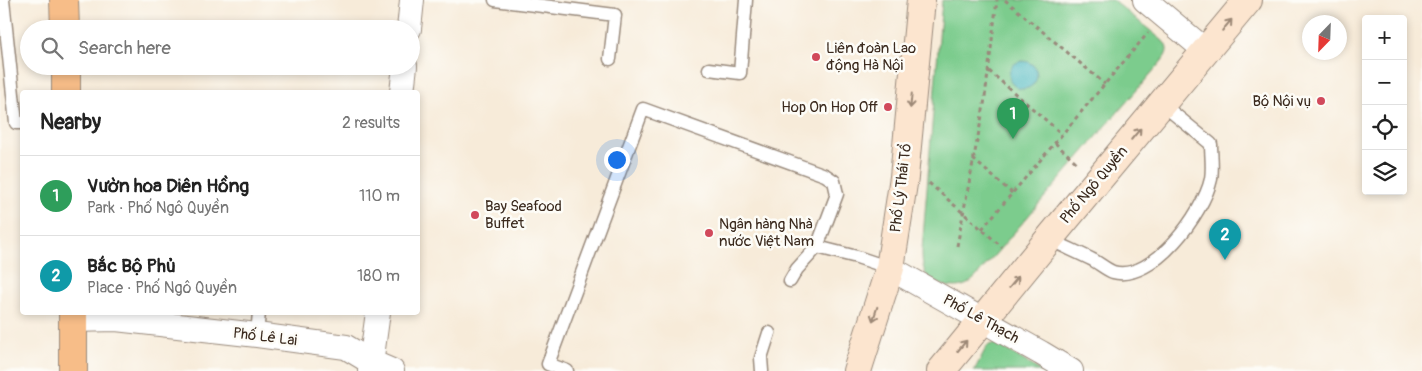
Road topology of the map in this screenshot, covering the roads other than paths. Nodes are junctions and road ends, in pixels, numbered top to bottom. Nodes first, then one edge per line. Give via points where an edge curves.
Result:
1 (4, 0) edge
2 (64, 0) edge
3 (412, 0) edge
4 (495, 0) edge
5 (746, 0) edge
6 (921, 0) edge
7 (1145, 0) edge
8 (1248, 0) edge
9 (65, 20) edge
10 (410, 20) edge
11 (1206, 51) junction
12 (610, 59) dead end
13 (709, 70) dead end
14 (66, 75) edge
15 (404, 75) edge
16 (66, 90) edge
17 (402, 90) edge
18 (1162, 104) junction
19 (20, 123) edge
20 (1049, 239) junction
21 (817, 247) junction
22 (890, 268) junction
23 (790, 281) dead end
24 (378, 315) edge
25 (73, 316) edge
26 (983, 320) junction
27 (258, 324) edge
28 (768, 334) dead end
29 (378, 368) edge
30 (73, 371) edge
31 (567, 371) edge
32 (762, 371) edge
33 (857, 371) edge
34 (941, 371) edge
35 (1070, 371) edge

1 - 19 lane via 16,123
2 - 9 main road
3 - 10 street
4 - 12 lane via 615,15
5 - 13 lane via 740,73
6 -> 22 street, Phố Lý Thái Tổ via 904,177
7 - 11 street
11 -> 8 street, Phố Ngô Quyền
11 - 18 street, Phố Ngô Quyền
14 - 16 main road
15 - 17 street
20 -> 18 street, Phố Ngô Quyền
18 - 20 lane via 1211,144 1212,178 1201,205 1178,238 1146,266 1132,272 1113,272
26 -> 20 street, Phố Ngô Quyền
21 - 22 lane
21 - 23 lane
21 - 31 lane via 837,194 834,182 818,172 643,109 548,364
22 - 26 street, Phố Lê Thạch
22 -> 33 street, Phố Lý Thái Tổ
24 - 29 street
25 - 27 street, Phố Lê Lai
25 - 30 main road
34 -> 26 street, Phố Ngô Quyền
26 - 35 street, Phố Lê Thạch
27 - 29 street, Phố Lê Lai via 346,347
28 - 32 lane via 761,358

